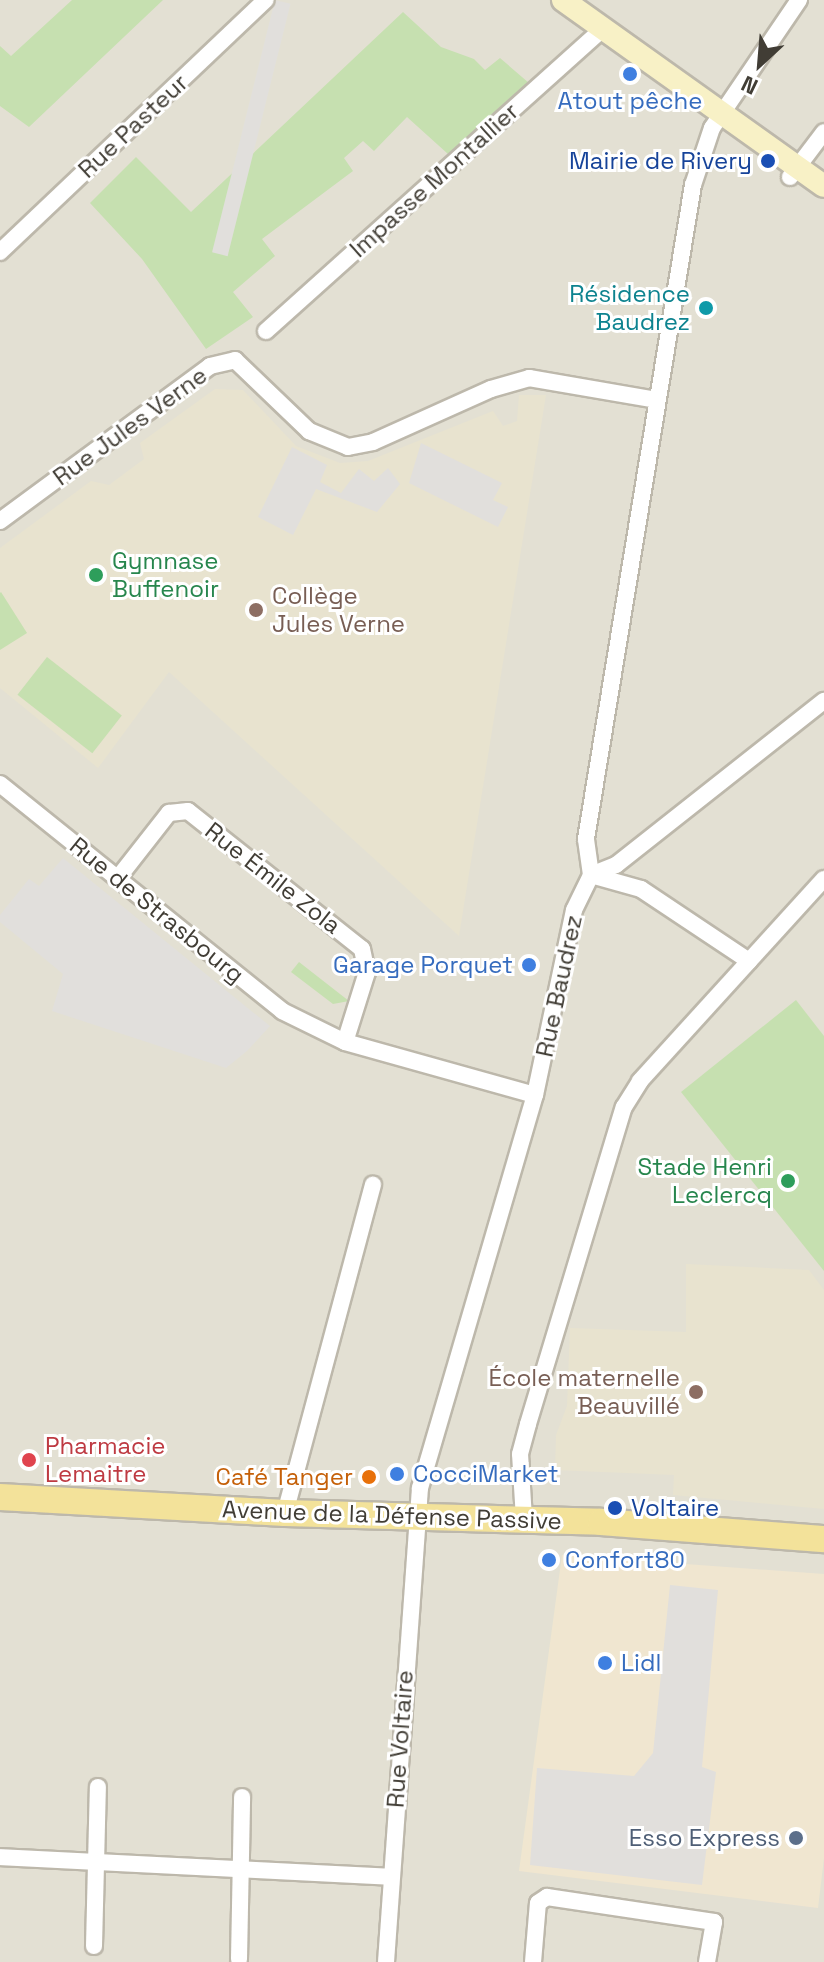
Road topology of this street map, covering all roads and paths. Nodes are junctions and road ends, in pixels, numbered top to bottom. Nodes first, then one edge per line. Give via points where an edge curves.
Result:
1 (266, 0) edge
2 (563, 0) edge
3 (799, 0) edge
4 (602, 29) junction
5 (721, 113) junction
6 (824, 132) edge
7 (794, 172) junction
8 (824, 186) edge
9 (0, 252) edge
10 (266, 331) dead end
11 (656, 400) junction
12 (0, 521) edge
13 (824, 701) edge
14 (0, 784) edge
15 (591, 875) junction
16 (118, 878) junction
17 (824, 879) edge
18 (749, 961) junction
19 (345, 1042) junction
20 (535, 1095) junction
21 (373, 1185) dead end
22 (0, 1497) edge
23 (285, 1513) junction
24 (416, 1517) junction
25 (524, 1519) junction
26 (824, 1528) edge
27 (784, 1535) junction
28 (824, 1539) edge
29 (98, 1787) dead end
30 (242, 1797) dead end
31 (0, 1857) edge
32 (97, 1862) junction
33 (241, 1869) junction
34 (391, 1877) junction
35 (94, 1946) dead end
36 (239, 1959) dead end
37 (386, 1962) edge
38 (533, 1962) edge
39 (707, 1962) edge

1 - 9 street, Rue Pasteur
2 - 4 main road
3 - 5 street
4 - 5 main road
4 - 10 street, Impasse Montallier
5 - 7 main road
5 - 11 street via 693,185
6 - 7 street
7 - 8 main road
11 - 12 street, Rue Jules Verne via 529,378 491,389 373,442 348,447 309,431 235,360 198,375
11 - 15 street via 586,839
13 - 15 street via 616,865
14 - 16 street, Rue de Strasbourg
15 - 18 street via 641,889
15 - 20 street, Rue Baudrez via 574,910
16 - 19 street, Rue de Strasbourg via 282,1011
16 - 19 street, Rue Émile Zola via 169,813 188,811 362,949 367,972
17 - 18 street
18 - 25 street via 640,1081 624,1107 520,1454
19 - 20 street, Rue de Strasbourg
20 - 24 street, Rue Baudrez via 422,1478
21 - 23 street
22 - 23 main road, Avenue de la Défense Passive
23 - 24 main road, Avenue de la Défense Passive
24 - 25 main road, Avenue de la Défense Passive
24 - 34 street, Rue Voltaire
25 - 27 main road, Avenue de la Défense Passive
26 - 27 main road, Avenue de la Défense Passive
27 - 28 main road, Avenue de la Défense Passive
29 - 32 street
30 - 33 street
31 - 32 street
32 - 33 street
32 - 35 street
33 - 34 street
33 - 36 street
34 - 37 street, Rue Voltaire
38 - 39 street via 538,1903 547,1897 714,1922

